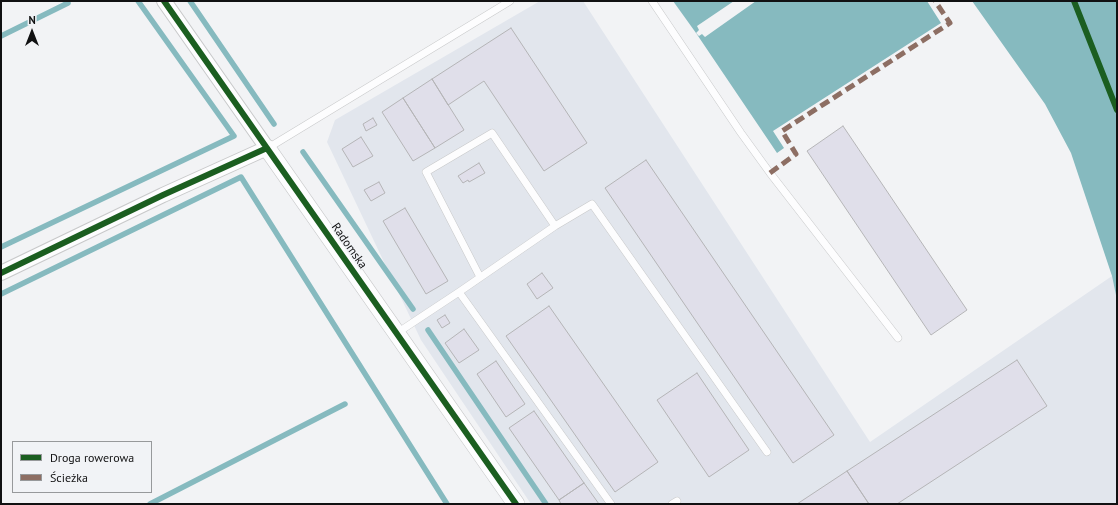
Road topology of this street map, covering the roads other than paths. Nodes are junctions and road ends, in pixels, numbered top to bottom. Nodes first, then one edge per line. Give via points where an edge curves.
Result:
1 (164, 1) edge
2 (510, 1) edge
3 (652, 1) edge
4 (267, 148) junction
5 (555, 226) junction
6 (1, 273) edge
7 (480, 277) junction
8 (459, 292) junction
9 (397, 333) junction
10 (898, 338) dead end
11 (767, 452) dead end
12 (516, 504) edge
13 (611, 504) edge

1 - 4 street, Radomska
2 - 4 lane
3 - 10 lane via 770,173
4 - 6 street
4 - 9 street, Radomska
5 - 7 lane
5 - 7 lane via 492,133 426,172
5 - 11 lane via 592,204
7 - 8 lane
8 - 9 lane
8 - 13 lane
9 - 12 street, Radomska

